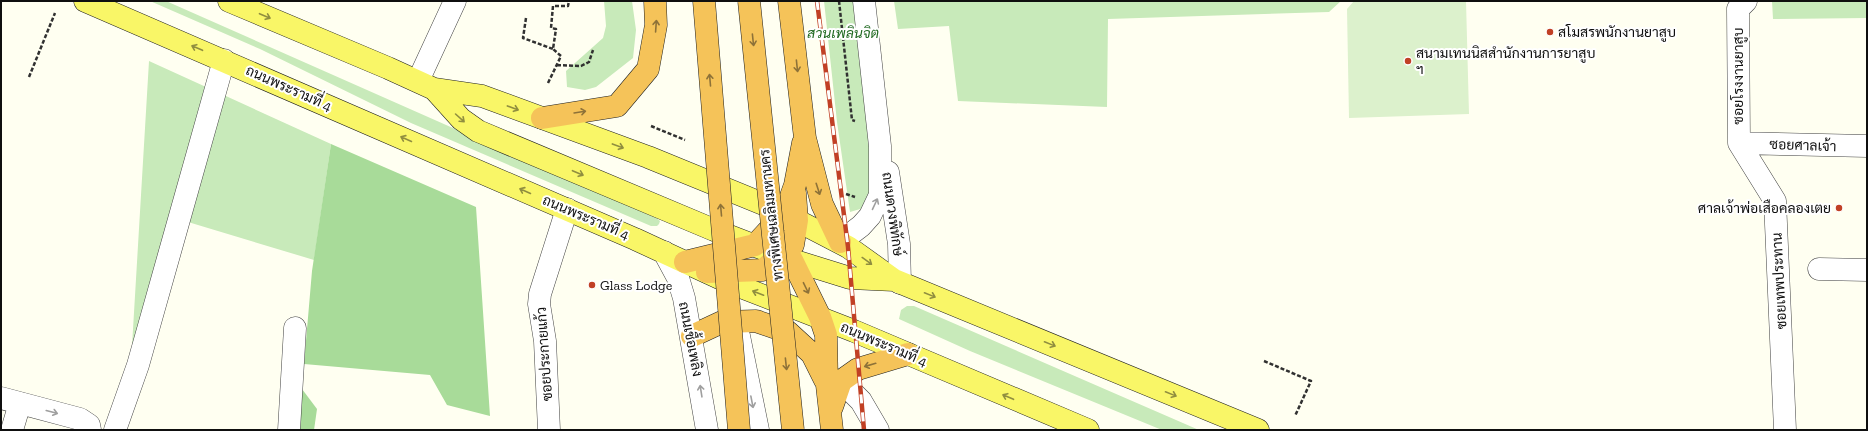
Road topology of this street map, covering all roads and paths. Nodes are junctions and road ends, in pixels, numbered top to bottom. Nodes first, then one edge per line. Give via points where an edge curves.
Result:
1 (85, 1) edge
2 (229, 1) edge
3 (455, 1) edge
4 (569, 1) edge
5 (655, 1) edge
6 (704, 1) edge
7 (749, 1) edge
8 (789, 1) edge
9 (864, 1) edge
10 (1737, 4) edge
11 (55, 13) dead end
12 (526, 18) dead end
13 (554, 49) junction
14 (593, 50) dead end
15 (224, 60) junction
16 (557, 65) junction
17 (29, 77) dead end
18 (548, 82) dead end
19 (426, 85) junction
20 (542, 118) junction
21 (652, 126) dead end
22 (804, 138) junction
23 (685, 140) dead end
24 (1739, 143) junction
25 (880, 146) junction
26 (1867, 146) edge
27 (567, 210) junction
28 (791, 216) junction
29 (714, 230) junction
30 (840, 242) junction
31 (755, 245) junction
32 (664, 252) junction
33 (786, 258) junction
34 (685, 262) joint
35 (720, 269) junction
36 (1819, 269) dead end
37 (1867, 270) edge
38 (897, 281) junction
39 (820, 317) junction
40 (736, 321) junction
41 (295, 328) dead end
42 (692, 336) junction
43 (908, 354) junction
44 (1264, 361) dead end
45 (834, 383) junction
46 (10, 400) edge
47 (1295, 416) dead end
48 (831, 420) edge
49 (1084, 429) edge
50 (12, 430) edge
51 (90, 430) edge
52 (115, 430) edge
53 (289, 430) edge
54 (549, 430) edge
55 (707, 430) edge
56 (739, 430) edge
57 (758, 430) edge
58 (793, 430) edge
59 (878, 430) edge
60 (1258, 430) edge
61 (1786, 430) edge

15 -> 1 main road, ถนนพระรามที่ 4
2 -> 19 main road
3 - 19 street
4 - 13 path via 568,6 554,6 551,28 556,29
20 -> 5 highway via 618,106 648,69 656,26
56 -> 6 highway, bridge
7 -> 58 highway, ทางพิเศษเฉลิมมหานคร, bridge
8 -> 22 highway
9 - 25 street, ถนนดวงพิทักษ์
10 - 24 street, ซอยโรงงานยาสูบ
11 - 17 path
12 - 13 path via 523,38
13 - 16 path via 561,56
14 - 16 path via 588,62 581,66
27 -> 15 main road, ถนนพระรามที่ 4
15 - 52 street via 138,365
16 - 18 path
19 -> 20 main road via 482,96
19 -> 29 main road via 460,120 478,131
20 -> 28 main road via 648,157
21 - 23 path
22 - 28 highway
22 -> 30 highway via 822,204
24 - 26 street, ซอยศาลเจ้า
24 - 61 street, ซอยเทพประทาน via 1775,201
30 -> 25 street, ถนนดวงพิทักษ์ via 870,216 880,195
25 - 38 street, ถนนดวงพิทักษ์ via 890,180 899,244
27 - 32 main road, ถนนพระรามที่ 4
27 - 54 street, ซอยประกายแก้ว via 539,304 544,341
28 - 30 main road
28 - 31 highway
28 - 33 highway via 793,245
29 - 31 main road
29 - 35 main road
30 -> 38 main road
31 - 33 main road
31 - 35 highway
32 - 34 main road, ถนนพระรามที่ 4
32 - 42 street, ถนนเชื้อเพลิง via 678,278
33 - 35 highway via 763,270
33 - 38 main road via 850,278
33 -> 39 highway
34 - 35 highway
39 -> 35 main road, ถนนพระรามที่ 4
35 - 40 street
36 - 37 street
38 -> 60 main road
39 - 43 main road, ถนนพระรามที่ 4
39 - 45 highway via 826,335
40 - 42 highway via 722,322
40 - 45 highway via 756,321 788,332 812,354
40 -> 57 street
41 - 53 street
55 -> 42 street, ถนนเชื้อเพลิง
43 -> 45 highway via 858,369
49 -> 43 main road, ถนนพระรามที่ 4
44 - 47 path via 1311,381
45 - 48 highway
45 - 59 street via 861,401
46 - 50 street
46 -> 51 street via 80,419 89,425

